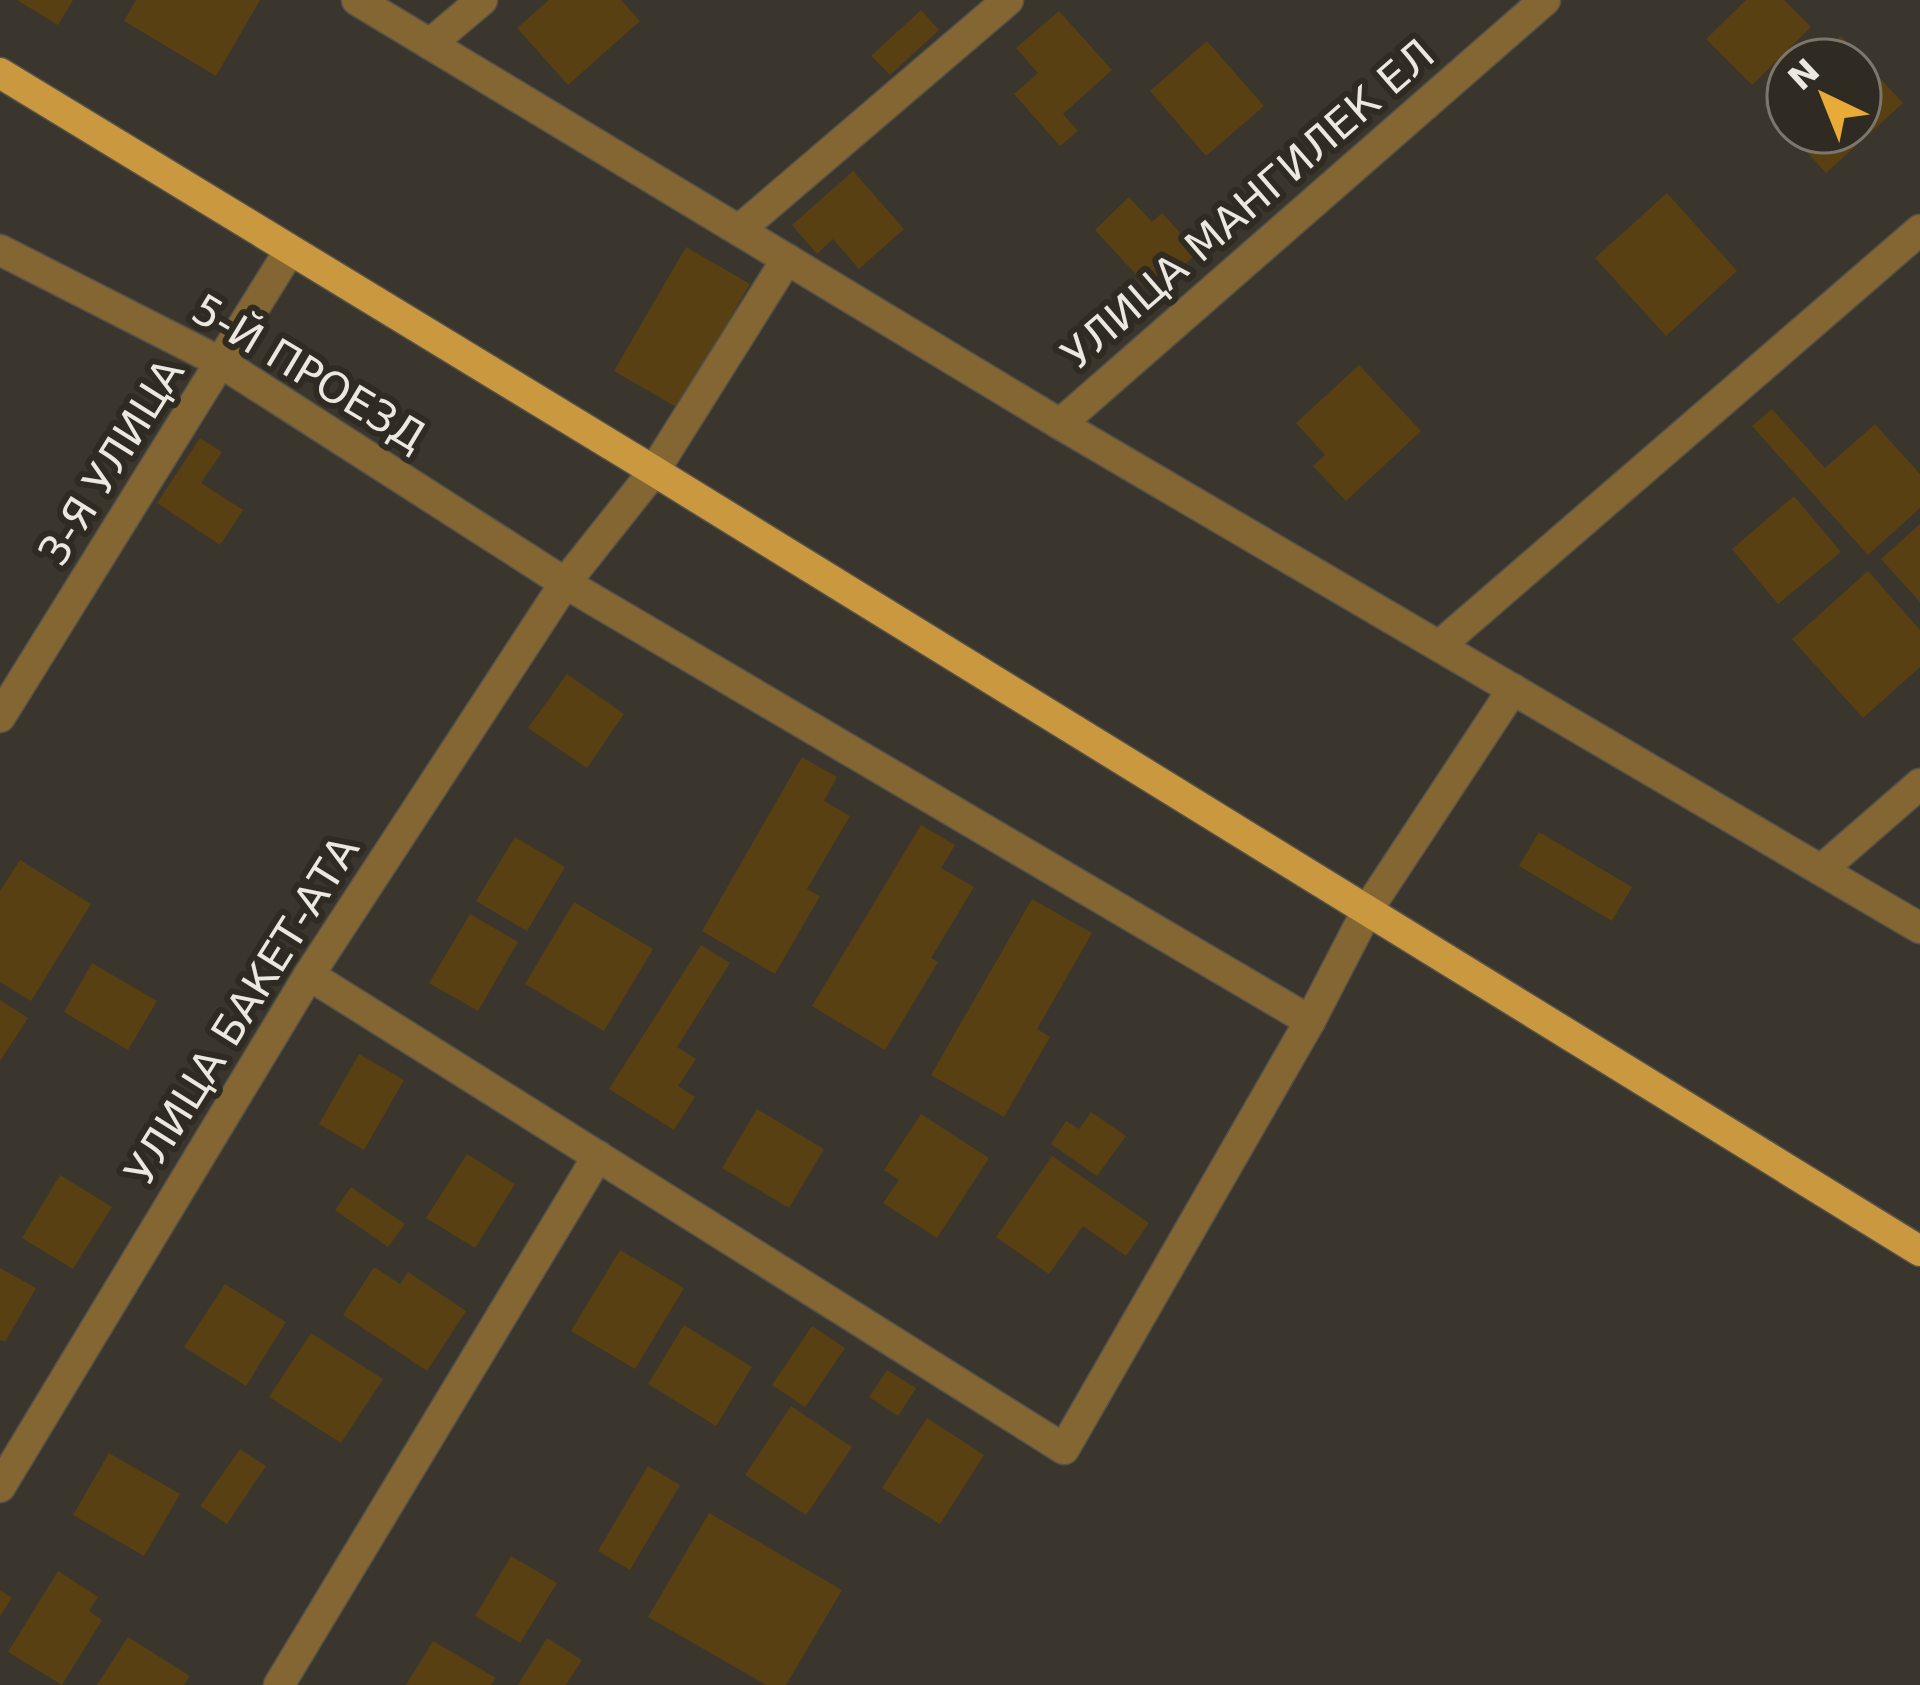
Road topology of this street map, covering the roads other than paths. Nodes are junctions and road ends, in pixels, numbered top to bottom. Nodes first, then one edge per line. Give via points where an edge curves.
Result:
1 (357, 0) edge
2 (482, 0) edge
3 (1008, 0) edge
4 (1545, 0) edge
5 (430, 44) junction
6 (0, 73) edge
7 (739, 230) junction
8 (1920, 230) edge
9 (0, 250) edge
10 (290, 250) junction
11 (787, 259) junction
12 (222, 364) junction
13 (1060, 424) junction
14 (654, 470) junction
15 (565, 583) junction
16 (1439, 646) junction
17 (1513, 689) junction
18 (0, 716) edge
19 (1920, 784) edge
20 (1821, 870) junction
21 (1368, 909) junction
22 (1920, 928) edge
23 (310, 975) junction
24 (1310, 1021) junction
25 (598, 1156) junction
26 (1920, 1251) edge
27 (0, 1487) edge
28 (279, 1685) edge

1 - 5 street
2 - 5 street
3 - 7 street
4 - 13 street, УЛИЦА МАНГИЛЕК ЕЛ
5 - 7 street
6 - 10 main road
7 - 11 street
8 - 16 street
9 - 12 street, 5-Й ПРОЕЗД
10 - 12 street, 3-Я УЛИЦА
10 - 14 main road
11 - 13 street
11 - 14 street, УЛИЦА БАКЕТ-АТА
12 - 15 street, 5-Й ПРОЕЗД
12 - 18 street, 3-Я УЛИЦА
13 - 16 street
14 - 15 street, УЛИЦА БАКЕТ-АТА
14 - 21 main road
15 - 23 street, УЛИЦА БАКЕТ-АТА
15 - 24 street, 5-Й ПРОЕЗД
16 - 17 street
17 - 20 street
17 - 21 street
19 - 20 street
20 - 22 street
21 - 24 street
21 - 26 main road
23 - 25 street
23 - 27 street, УЛИЦА БАКЕТ-АТА
24 - 25 street via 1064,1449
25 - 28 street

